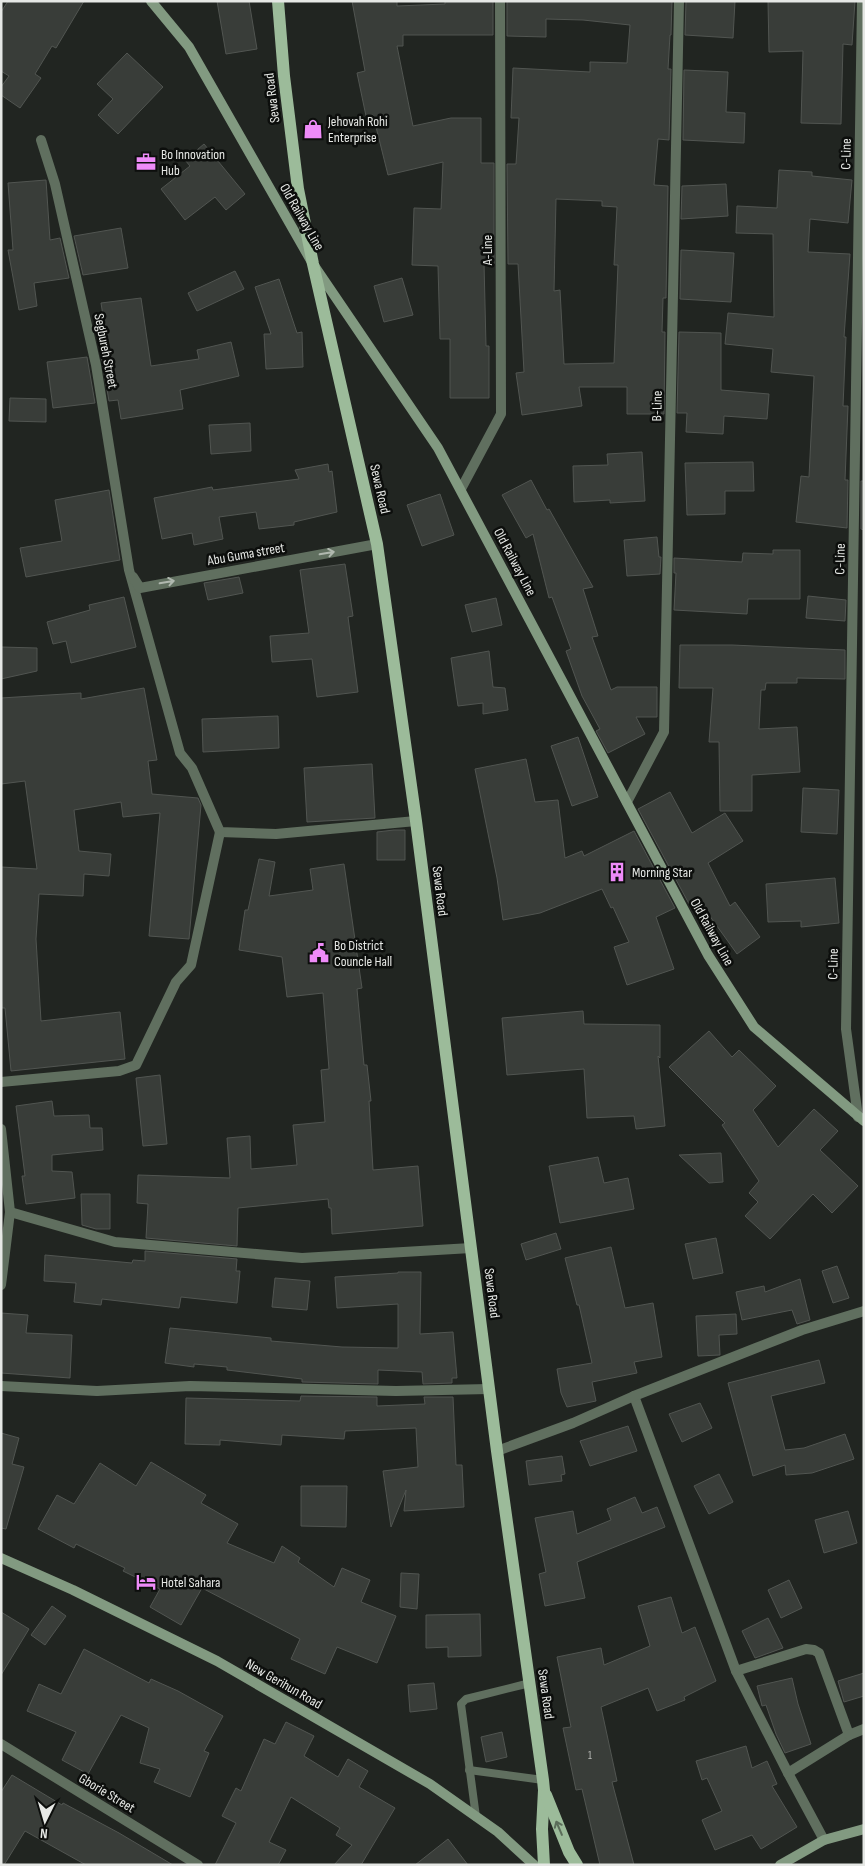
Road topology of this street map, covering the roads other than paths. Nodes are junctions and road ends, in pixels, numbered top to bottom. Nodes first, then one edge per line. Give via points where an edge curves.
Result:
1 (152, 1) edge
2 (278, 1) edge
3 (500, 1) edge
4 (679, 1) edge
5 (862, 1) edge
6 (42, 140) dead end
7 (313, 264) junction
8 (461, 489) junction
9 (377, 544) junction
10 (129, 570) junction
11 (627, 802) junction
12 (416, 821) junction
13 (220, 832) junction
14 (1, 1082) edge
15 (861, 1119) edge
16 (1, 1129) edge
17 (10, 1212) junction
18 (471, 1248) junction
19 (1, 1285) edge
20 (864, 1311) edge
21 (1, 1386) edge
22 (489, 1389) junction
23 (634, 1396) junction
24 (497, 1450) junction
25 (1, 1558) edge
26 (736, 1671) junction
27 (530, 1683) junction
28 (864, 1729) edge
29 (849, 1735) junction
30 (1, 1744) edge
31 (469, 1770) junction
32 (788, 1773) junction
33 (543, 1785) junction
34 (476, 1817) junction
35 (864, 1829) edge
36 (824, 1840) junction
37 (784, 1864) edge
38 (198, 1865) edge
39 (534, 1865) edge
40 (544, 1865) edge
41 (577, 1865) edge

1 - 7 street, Old Railway Line via 190,47
2 - 7 main road, Sewa Road via 298,189
3 - 8 street, A-Line via 502,414
4 - 11 street, B-Line via 664,732
5 - 15 street, C-Line via 846,1029
6 - 10 street, Segbureh Street via 56,184 96,365
7 - 8 street, Old Railway Line via 438,448
7 - 9 main road, Sewa Road
8 - 11 street, Old Railway Line
10 -> 9 street, Abu Guma street via 140,588
9 - 12 main road, Sewa Road
10 - 13 street, Segbureh Street via 180,753 192,768
11 - 15 street, Old Railway Line via 708,955 754,1027
12 - 13 street via 276,834
12 - 18 main road, Sewa Road
13 - 14 street via 191,965 176,982 136,1065 119,1071
16 - 17 street
17 - 18 street via 114,1242 302,1258
17 - 19 street
18 - 22 main road, Sewa Road
20 - 23 street via 802,1330
21 - 22 street via 97,1391 190,1386 396,1391
22 - 24 main road, Sewa Road
23 - 24 street
23 - 26 street
24 - 27 main road, Sewa Road
25 - 34 street, New Gerihun Road via 217,1661 430,1784
26 - 29 street via 806,1649 814,1650 819,1653
26 - 32 street
27 - 31 lane via 466,1699 462,1704
27 - 33 main road, Sewa Road
28 - 29 street
29 - 32 street
30 - 38 street, Gborie Street
31 - 33 lane
31 - 34 lane
32 - 36 street
33 - 40 main road
41 -> 33 main road
34 - 39 street, New Gerihun Road
35 - 36 street
36 - 37 street

